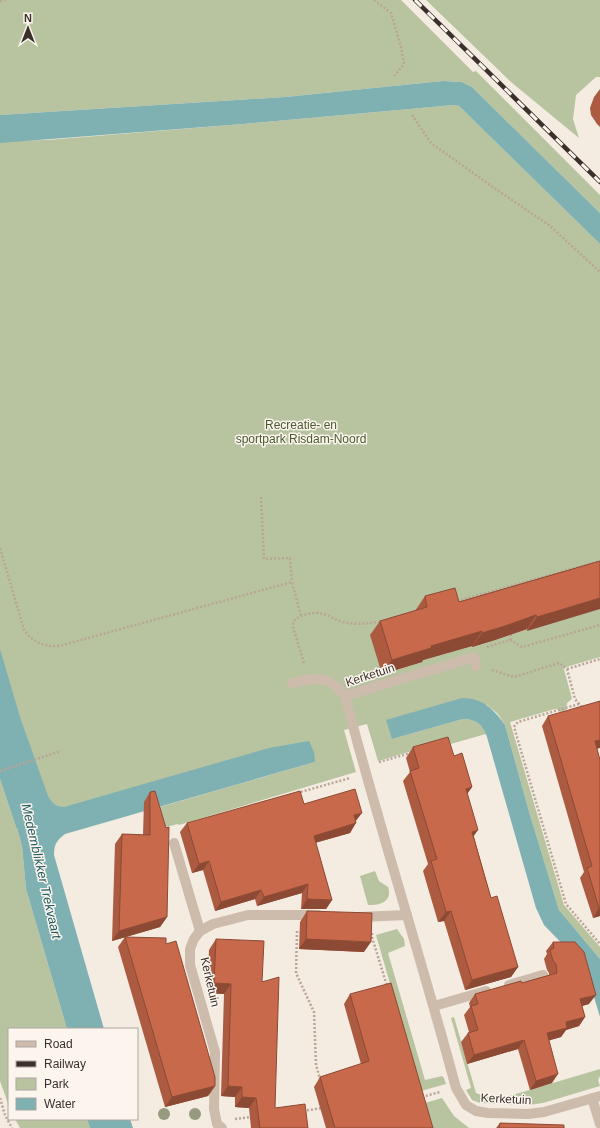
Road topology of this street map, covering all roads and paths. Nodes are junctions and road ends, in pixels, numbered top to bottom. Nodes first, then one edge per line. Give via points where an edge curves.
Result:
1 (6, 0) edge
2 (374, 0) edge
3 (0, 1) edge
4 (394, 76) dead end
5 (412, 116) dead end
6 (600, 272) edge
7 (261, 497) dead end
8 (0, 548) edge
9 (600, 561) edge
10 (292, 582) junction
11 (497, 590) junction
12 (499, 597) edge
13 (456, 602) edge
14 (302, 616) junction
15 (387, 620) edge
16 (600, 625) edge
17 (510, 630) edge
18 (510, 640) junction
19 (600, 659) edge
20 (475, 661) junction
21 (567, 669) junction
22 (308, 679) junction
23 (292, 683) dead end
24 (345, 696) junction
25 (579, 704) junction
26 (583, 714) edge
27 (61, 751) dead end
28 (416, 751) edge
29 (365, 770) junction
30 (0, 771) edge
31 (290, 795) edge
32 (174, 843) dead end
33 (298, 915) junction
34 (408, 915) junction
35 (328, 916) edge
36 (350, 916) edge
37 (373, 917) junction
38 (200, 932) junction
39 (600, 944) edge
40 (543, 975) edge
41 (388, 990) edge
42 (434, 1006) junction
43 (322, 1085) edge
44 (456, 1088) junction
45 (596, 1097) edge
46 (0, 1098) edge
47 (421, 1101) edge
48 (322, 1108) dead end
49 (299, 1111) edge
50 (252, 1117) dead end
51 (600, 1124) edge
52 (220, 1126) edge
53 (12, 1128) edge

1 - 3 path
2 - 4 path via 391,13 401,47 404,64
5 - 6 path via 431,143 550,225
7 - 10 path via 264,559 290,558
8 - 10 path via 24,630 37,643 52,647
9 - 11 path
10 - 14 path
11 - 12 path
11 - 13 path
14 - 15 path via 316,612 338,621 357,624
14 - 22 path via 296,618 293,627
16 - 18 path via 522,647
17 - 18 path
18 - 20 path via 474,652
19 - 21 path
20 - 21 path via 514,677 559,663
20 - 24 street, Kerketuin
21 - 25 path via 575,699
22 - 23 street
22 - 24 street via 320,678 332,682
24 - 29 street, Kerketuin
25 - 26 path
25 - 39 path via 518,722 514,727 566,904
27 - 30 path
28 - 29 path
29 - 31 path
29 - 34 street, Kerketuin
32 - 38 street
33 - 35 street
33 - 38 street via 248,915 213,924
33 - 43 path via 296,974 314,1012 316,1065
34 - 37 street
34 - 42 street, Kerketuin
36 - 37 street
37 - 41 path via 372,937
38 - 52 street, Kerketuin via 190,949 190,965 215,1052 214,1109
40 - 42 street
42 - 44 street, Kerketuin
44 - 45 street, Kerketuin via 466,1105 476,1111 488,1113 544,1112
44 - 47 path via 419,1098
45 - 51 street
46 - 53 path
48 - 49 path
50 - 52 path via 229,1120

